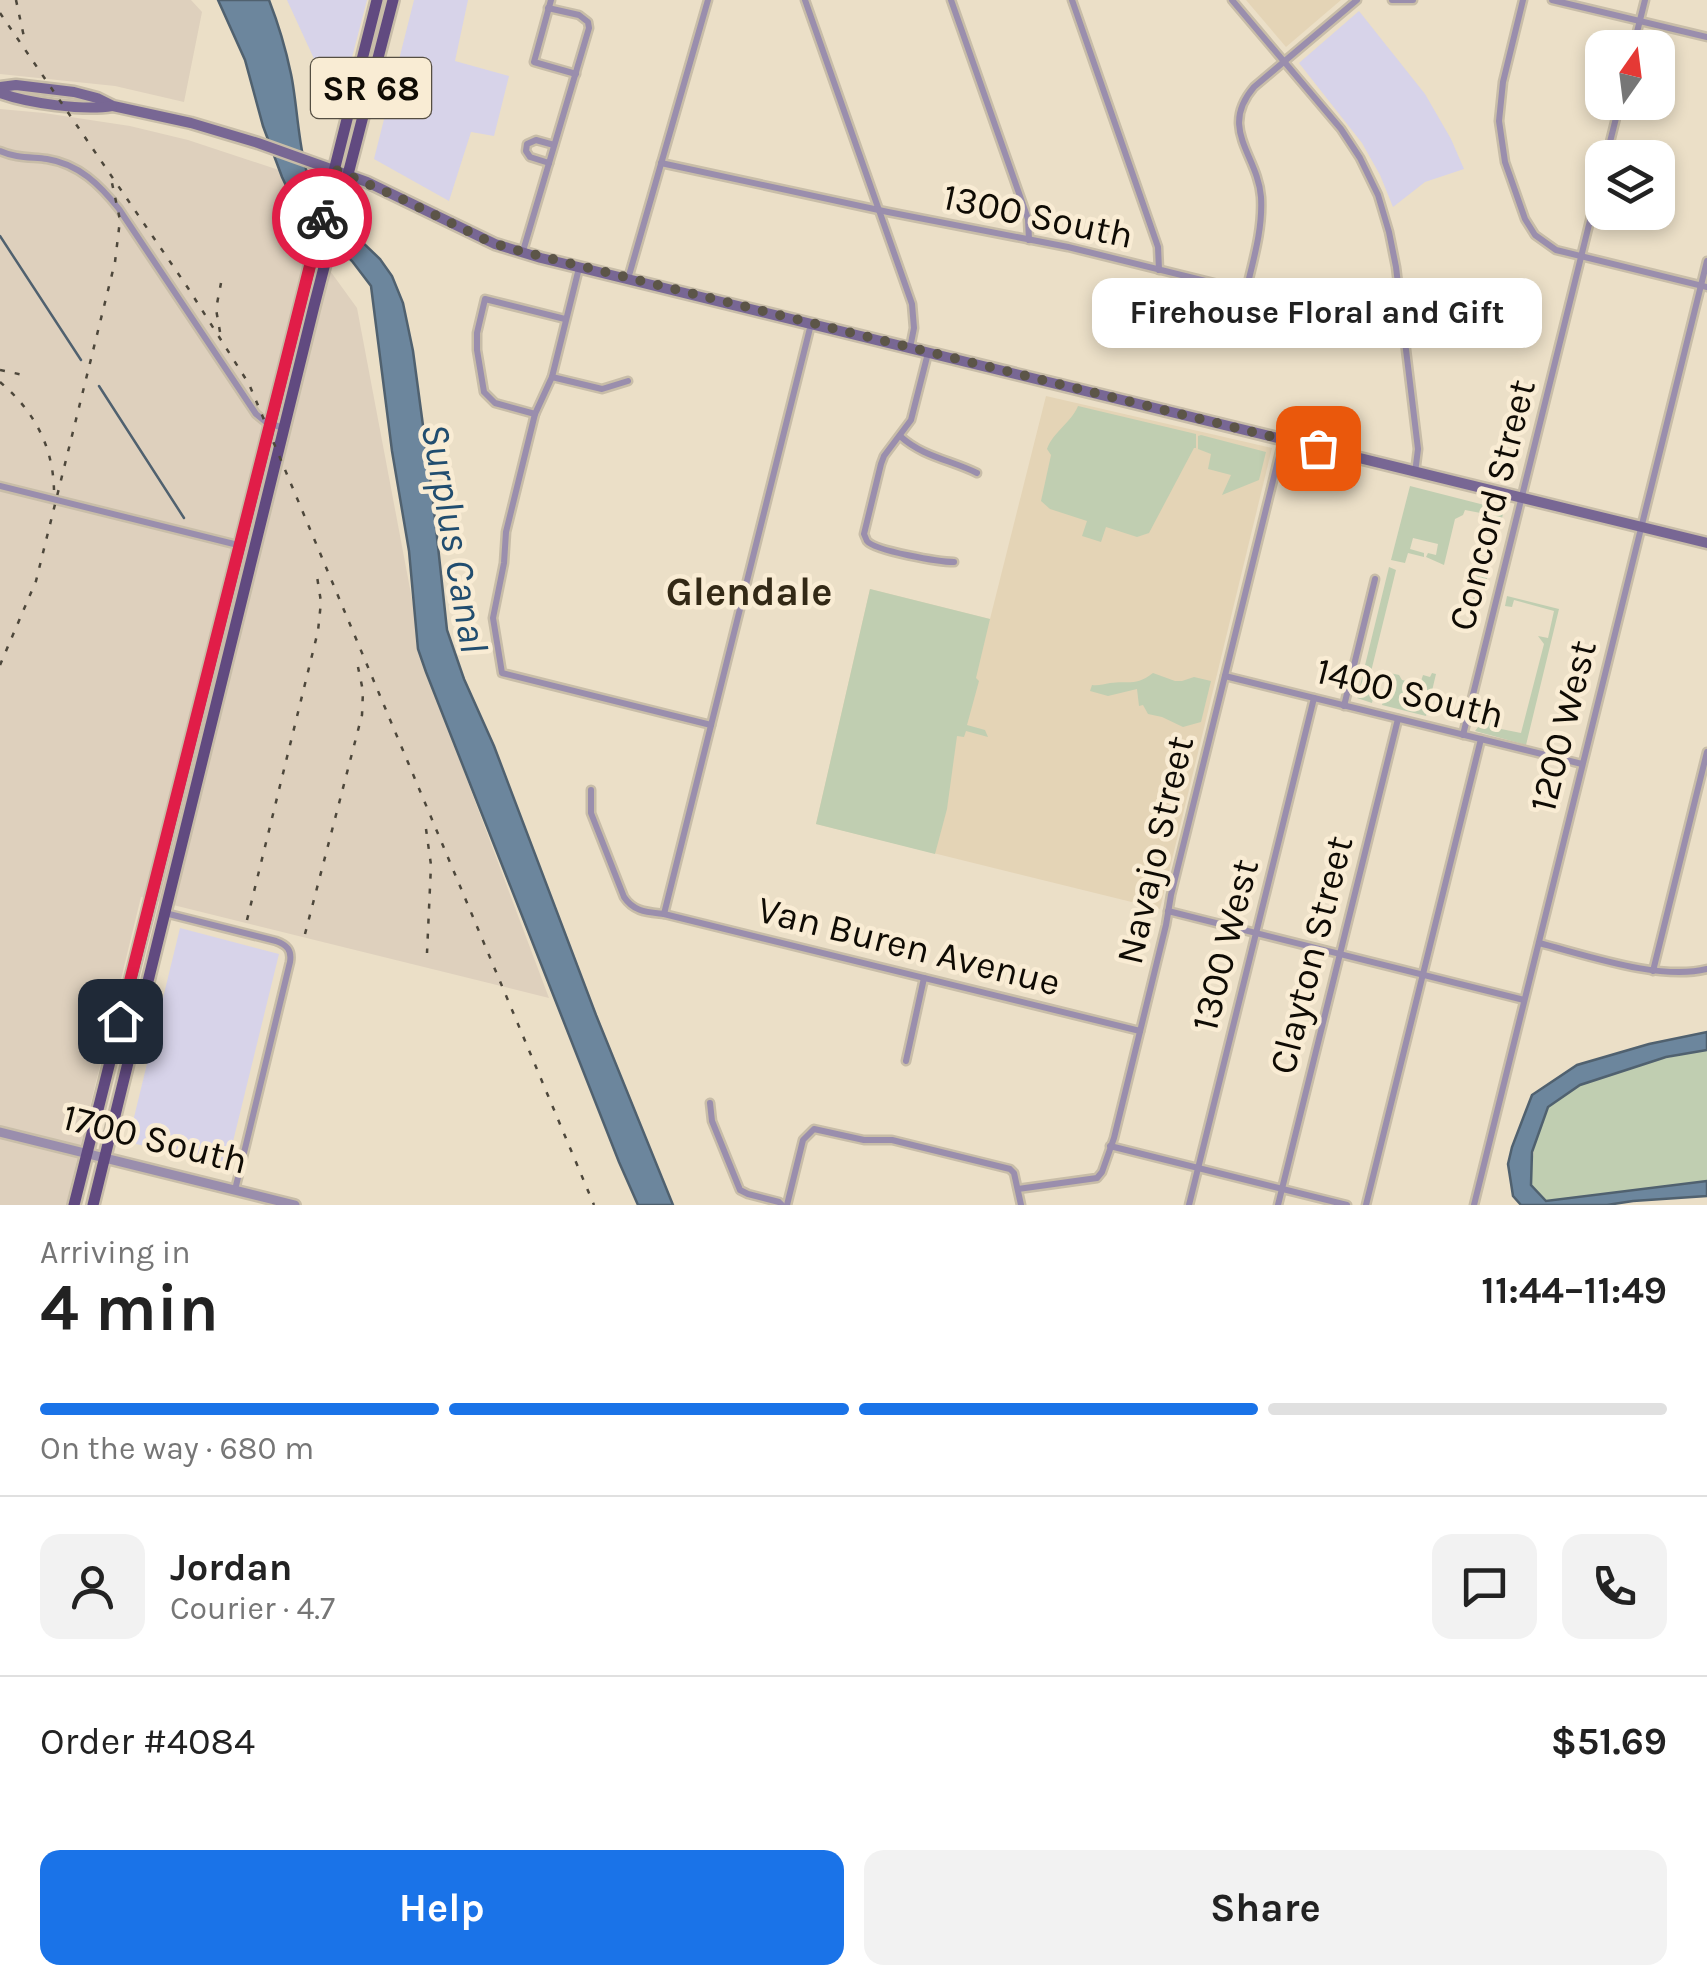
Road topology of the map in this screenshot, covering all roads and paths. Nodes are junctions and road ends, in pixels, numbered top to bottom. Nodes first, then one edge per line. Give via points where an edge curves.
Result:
1 (377, 0) edge
2 (393, 0) edge
3 (708, 0) edge
4 (805, 0) edge
5 (951, 0) edge
6 (1072, 0) edge
7 (1232, 0) edge
8 (1357, 0) edge
9 (1392, 0) edge
10 (1413, 0) edge
11 (1523, 0) edge
12 (1552, 0) edge
13 (1644, 0) edge
14 (550, 4) edge
15 (1640, 21) junction
16 (1638, 30) edge
17 (1707, 37) edge
18 (1285, 62) junction
19 (576, 74) junction
20 (0, 90) edge
21 (554, 144) junction
22 (0, 151) edge
23 (548, 163) junction
24 (661, 163) junction
25 (334, 169) junction
26 (348, 175) junction
27 (878, 210) junction
28 (1589, 230) edge
29 (1030, 240) junction
30 (523, 252) junction
31 (1582, 258) junction
32 (1707, 261) edge
33 (580, 267) junction
34 (1160, 270) junction
35 (628, 278) junction
36 (1704, 286) edge
37 (1246, 291) junction
38 (566, 319) junction
39 (811, 324) junction
40 (1403, 327) junction
41 (910, 348) junction
42 (928, 353) junction
43 (552, 377) junction
44 (628, 381) dead end
45 (535, 414) junction
46 (270, 424) junction
47 (284, 428) junction
48 (900, 436) junction
49 (1283, 440) junction
50 (1416, 472) junction
51 (977, 474) dead end
52 (0, 486) edge
53 (1523, 498) junction
54 (1641, 527) junction
55 (1707, 543) edge
56 (238, 545) junction
57 (254, 549) junction
58 (954, 562) dead end
59 (1374, 580) dead end
60 (1225, 676) junction
61 (1314, 698) junction
62 (1344, 706) junction
63 (1398, 719) junction
64 (711, 725) junction
65 (1463, 735) junction
66 (1480, 739) junction
67 (1707, 752) edge
68 (1582, 764) junction
69 (592, 790) dead end
70 (1168, 911) junction
71 (164, 913) junction
72 (664, 914) junction
73 (1256, 933) junction
74 (1538, 943) junction
75 (1340, 954) junction
76 (1707, 969) edge
77 (1653, 971) junction
78 (1423, 974) junction
79 (924, 978) junction
80 (1524, 1000) junction
81 (1140, 1031) junction
82 (906, 1061) dead end
83 (710, 1102) dead end
84 (0, 1132) edge
85 (1110, 1146) junction
86 (88, 1154) junction
87 (104, 1158) junction
88 (1198, 1168) junction
89 (1282, 1189) junction
90 (235, 1190) junction
91 (1018, 1190) junction
92 (74, 1205) edge
93 (92, 1205) edge
94 (295, 1205) edge
95 (784, 1205) edge
96 (1021, 1205) edge
97 (1190, 1205) edge
98 (1278, 1205) edge
99 (1348, 1205) edge
100 (1366, 1205) edge
101 (1474, 1205) edge

1 - 25 main road, SR 68
2 - 26 main road, SR 68
3 - 24 street
4 - 27 street
5 - 29 street
6 - 34 street via 1158,247
7 - 18 street
8 - 18 street
9 - 10 street
11 - 31 street via 1500,102 1500,142 1535,234
12 - 15 street
13 - 15 street
14 - 19 street via 588,22
14 - 19 street via 534,62
15 - 16 street
15 - 17 street
18 - 37 street via 1248,93 1238,118 1261,195
18 - 40 street via 1342,130 1370,176 1389,232
19 - 21 street
20 - 25 main road via 16,98 167,117
21 - 23 street
21 - 23 street via 527,144 530,156
22 - 46 street via 60,162 95,182 256,414
23 - 30 street
24 - 27 street, 1300 South
24 - 35 street
25 - 26 main road
25 - 46 main road, SR 68
26 - 30 main road
26 - 47 main road, SR 68
27 - 29 street, 1300 South
27 - 41 street via 913,308
28 - 31 street, Concord Street
29 - 34 street, 1300 South
30 - 33 main road
31 - 36 street
31 - 53 street, Concord Street
32 - 36 street, 1200 West
33 - 35 main road
33 - 38 street
34 - 37 street, 1300 South
35 - 39 main road
36 - 54 street, 1200 West
37 - 40 street, 1300 South
38 - 43 street
38 - 45 street via 486,299 476,333 484,392
39 - 41 main road
39 - 64 street
40 - 50 street
41 - 42 main road
42 - 48 street via 914,411
42 - 49 main road
43 - 44 street via 602,388
43 - 45 street
45 - 64 street via 492,618 502,673
46 - 47 street
46 - 56 main road, SR 68
47 - 57 main road, SR 68
48 - 51 street via 926,455
48 - 58 street via 881,464 866,540
49 - 50 main road
49 - 60 street, Navajo Street
50 - 53 main road
52 - 56 street
53 - 54 main road
53 - 65 street, Concord Street
54 - 55 main road
54 - 68 street, 1200 West
56 - 57 street
56 - 86 main road, SR 68
57 - 71 main road, SR 68
59 - 62 street
60 - 61 street, 1400 South
60 - 70 street, Navajo Street
61 - 62 street, 1400 South
61 - 73 street, 1300 West
62 - 63 street, 1400 South
63 - 65 street, 1400 South
63 - 75 street, Clayton Street
64 - 72 street
65 - 66 street, 1400 South
66 - 68 street, 1400 South
66 - 78 street
67 - 77 street
68 - 74 street, 1200 West
69 - 72 street, Van Buren Avenue via 591,813 624,897 637,910
70 - 73 street
70 - 81 street, Navajo Street
71 - 87 main road, SR 68
71 - 90 street via 289,948
72 - 79 street, Van Buren Avenue
73 - 75 street
73 - 88 street, 1300 West
74 - 77 street
74 - 80 street, 1200 West
75 - 78 street
75 - 89 street, Clayton Street
76 - 77 street
78 - 80 street
78 - 100 street
79 - 81 street, Van Buren Avenue
79 - 82 street
80 - 101 street, 1200 West
81 - 85 street, Navajo Street
83 - 95 street via 740,1190
84 - 86 street, 1700 South
85 - 88 street
85 - 91 street, Navajo Street via 1098,1178
86 - 87 street, 1700 South
86 - 92 main road, SR 68
87 - 90 street, 1700 South
87 - 93 main road, SR 68
88 - 89 street
88 - 97 street, 1300 West
89 - 98 street, Clayton Street
89 - 99 street
90 - 94 street, 1700 South
91 - 95 street via 1007,1168 814,1129 804,1140
91 - 96 street

